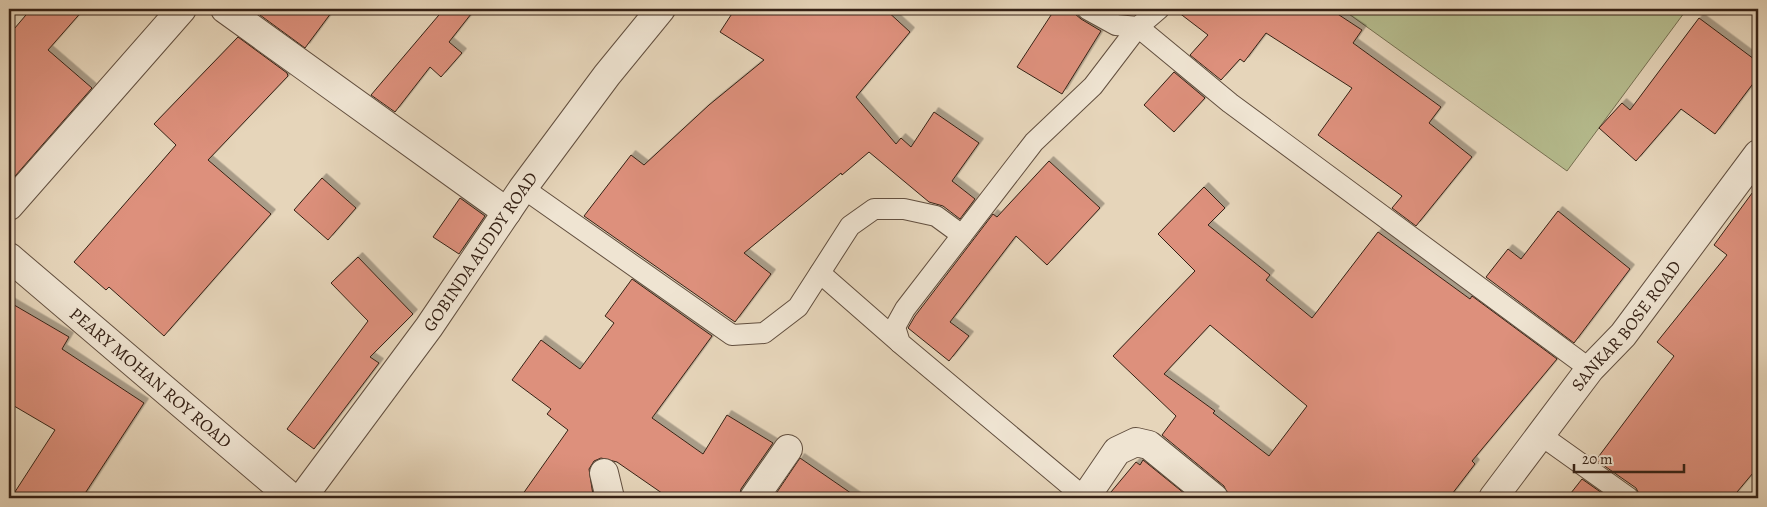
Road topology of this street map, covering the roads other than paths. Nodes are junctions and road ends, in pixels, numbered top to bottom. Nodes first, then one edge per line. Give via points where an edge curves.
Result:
1 (182, 9) edge
2 (225, 9) edge
3 (661, 9) edge
4 (1088, 9) edge
5 (1159, 9) edge
6 (1138, 27) junction
7 (1758, 154) edge
8 (523, 188) junction
9 (9, 206) edge
10 (507, 212) junction
11 (962, 235) junction
12 (9, 257) edge
13 (820, 273) junction
14 (900, 343) junction
15 (1590, 369) junction
16 (1542, 436) junction
17 (788, 449) dead end
18 (292, 498) edge
19 (302, 498) edge
20 (754, 498) edge
21 (1085, 498) edge
22 (1214, 498) edge
23 (1493, 498) edge
24 (1629, 498) edge

1 - 9 street
2 - 10 street
3 - 8 street, GOBINDA AUDDY ROAD
4 - 6 lane via 1116,25
5 - 6 lane
6 - 11 lane via 1093,86 1034,142
6 - 15 lane via 1230,103
7 - 15 street, SANKAR BOSE ROAD via 1623,336
8 - 10 street, GOBINDA AUDDY ROAD
8 - 13 lane via 732,335 764,333 798,306
10 - 19 street, GOBINDA AUDDY ROAD via 429,327
11 - 13 lane via 936,216 874,209 850,226
11 - 14 lane via 894,327
12 - 18 street, PEARY MOHAN ROY ROAD
13 - 14 lane
14 - 21 lane
15 - 16 street, SANKAR BOSE ROAD
16 - 23 street, SANKAR BOSE ROAD
16 - 24 lane
17 - 20 street
21 - 22 street via 1117,451 1136,442 1148,445

